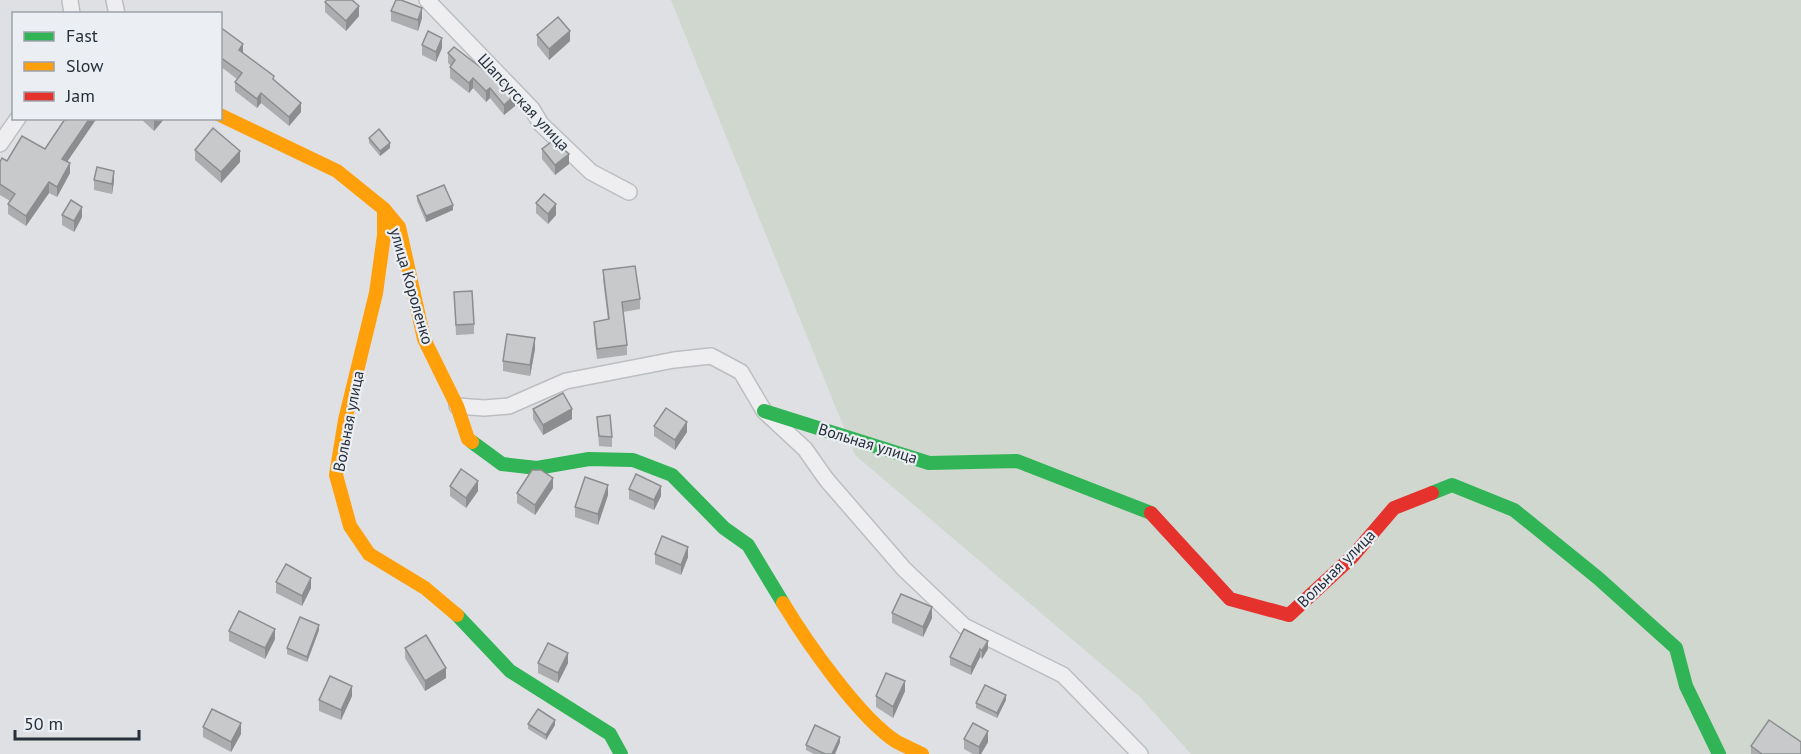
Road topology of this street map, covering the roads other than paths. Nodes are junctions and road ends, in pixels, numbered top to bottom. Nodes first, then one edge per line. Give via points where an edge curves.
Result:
1 (427, 0) edge
2 (222, 116) edge
3 (17, 120) edge
4 (0, 144) edge
5 (629, 192) dead end
6 (384, 209) junction
7 (457, 406) junction
8 (764, 411) junction
9 (621, 754) edge
10 (922, 754) edge
11 (1140, 754) edge
12 (1719, 754) edge

1 - 5 street, Шапсугская улица via 576,158 591,172
2 - 6 street, улица Короленко via 337,171
3 - 4 street
6 - 7 street, улица Короленко via 399,227 424,339
6 - 9 street, Вольная улица via 376,292 336,475 350,526 369,554 454,612 510,671 610,734
7 - 8 street, Вольная улица via 509,406 566,381 711,356 741,372
7 - 10 street via 468,439 502,464 537,468 589,459 633,460 672,475 724,528 748,545 797,626 864,713 897,741
8 - 11 street, Вольная улица via 805,449 904,569 964,626 1063,675
8 - 12 street, Вольная улица via 929,463 1017,461 1150,512 1230,599 1289,615 1352,557 1394,508 1452,485 1514,510 1676,648 1686,686

